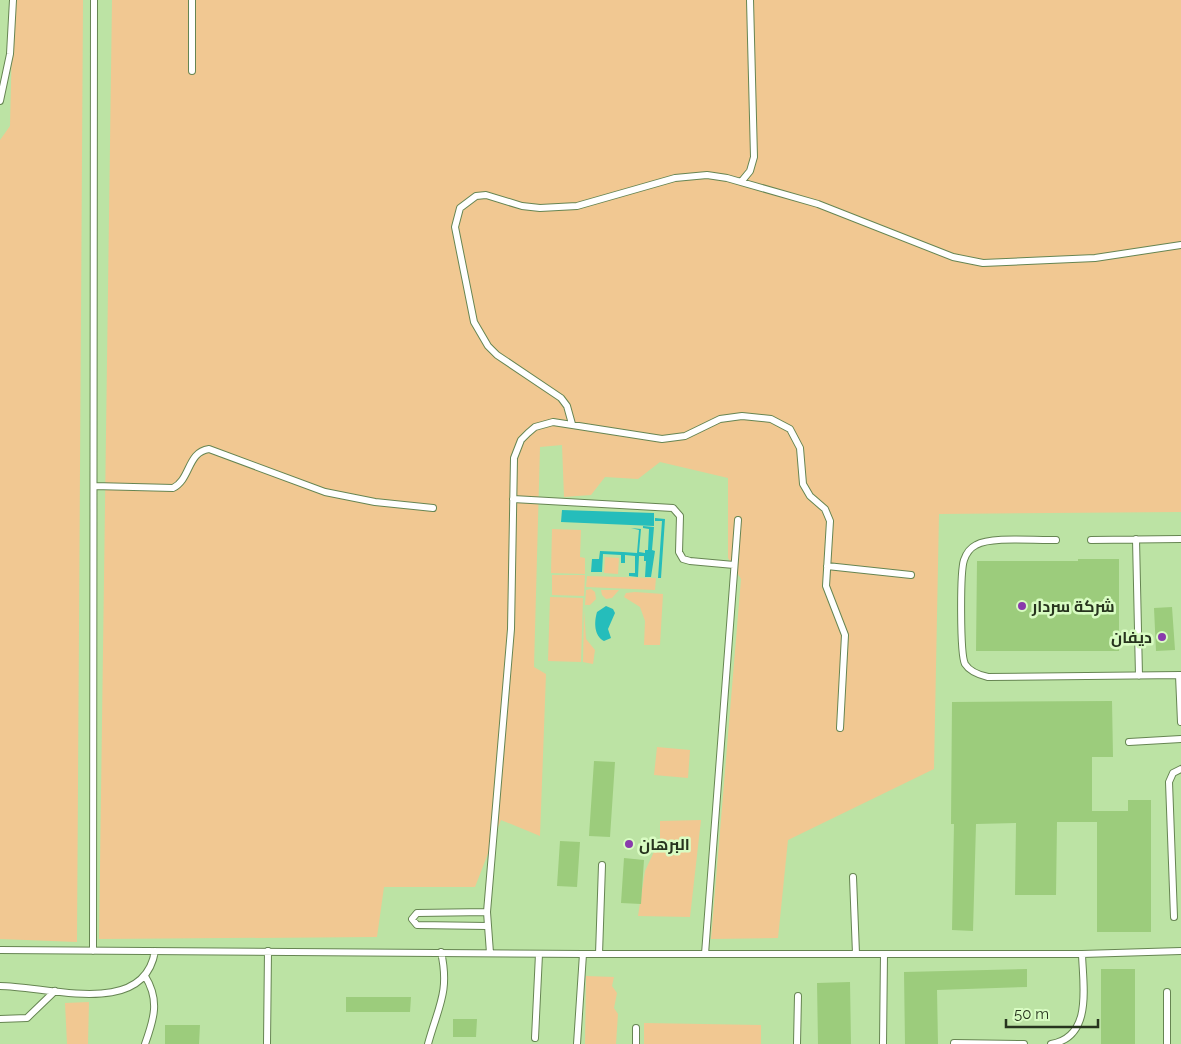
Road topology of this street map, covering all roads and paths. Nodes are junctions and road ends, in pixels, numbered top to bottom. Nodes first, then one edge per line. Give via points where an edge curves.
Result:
1 (13, 0) edge
2 (94, 0) edge
3 (192, 0) edge
4 (750, 0) edge
5 (192, 71) dead end
6 (0, 101) edge
7 (741, 182) junction
8 (1181, 245) edge
9 (572, 424) junction
10 (94, 486) junction
11 (514, 499) junction
12 (433, 508) dead end
13 (738, 520) dead end
14 (1136, 539) junction
15 (1181, 539) edge
16 (1056, 540) dead end
17 (1091, 540) dead end
18 (734, 565) junction
19 (827, 566) junction
20 (911, 575) dead end
21 (1180, 675) edge
22 (1139, 676) junction
23 (1181, 722) edge
24 (840, 728) dead end
25 (1181, 739) edge
26 (1129, 742) dead end
27 (1181, 769) edge
28 (602, 865) dead end
29 (853, 877) dead end
30 (487, 912) junction
31 (1174, 916) dead end
32 (487, 926) junction
33 (0, 950) edge
34 (93, 950) junction
35 (155, 951) junction
36 (268, 951) junction
37 (1181, 951) edge
38 (441, 952) junction
39 (490, 953) junction
40 (539, 954) junction
41 (582, 954) junction
42 (598, 954) junction
43 (706, 954) junction
44 (856, 954) junction
45 (884, 954) junction
46 (1082, 954) junction
47 (145, 976) junction
48 (0, 986) edge
49 (55, 992) junction
50 (1166, 992) dead end
51 (798, 996) dead end
52 (0, 1019) edge
53 (636, 1028) dead end
54 (535, 1038) dead end
55 (954, 1043) edge
56 (145, 1044) edge
57 (267, 1044) edge
58 (428, 1044) edge
59 (577, 1044) edge
60 (636, 1044) edge
61 (797, 1044) edge
62 (883, 1044) edge
63 (1024, 1044) edge
64 (1051, 1044) edge
65 (1167, 1044) edge

1 - 6 lane via 10,54
2 - 10 lane
3 - 5 lane
4 - 7 lane via 754,157 750,171
7 - 8 lane via 818,204 953,257 983,263 1095,258
7 - 9 lane via 696,175 577,206 522,206 486,195 476,196 460,208 455,227 470,309 480,334 497,355 561,398
9 - 11 lane via 544,424 521,440 514,458
9 - 19 lane via 662,439 685,436 709,423 731,417 753,416 778,421 790,429 798,441 803,484 828,515
10 - 12 lane via 174,488 185,478 199,451 208,449 325,492 375,502
10 - 34 lane
11 - 18 lane via 673,508 680,516 679,552 683,559
11 - 30 lane via 511,629
13 - 18 lane
14 - 15 lane
14 - 17 lane
14 - 22 lane
16 - 22 lane via 984,542 969,551 962,567 962,650 965,663 974,673 988,676
18 - 43 lane
19 - 20 lane
19 - 24 lane via 828,596 845,635
21 - 22 lane
21 - 23 lane
25 - 26 lane
27 - 31 lane via 1173,773 1169,782
28 - 42 lane
29 - 44 lane
30 - 32 lane
30 - 32 lane via 417,913 412,919 417,925
32 - 39 lane
33 - 34 lane
34 - 35 lane
35 - 36 lane
35 - 47 lane
36 - 38 lane
36 - 57 lane
37 - 46 lane
38 - 39 lane
38 - 58 lane via 445,989
39 - 40 lane
40 - 41 lane
40 - 54 lane
41 - 42 lane
41 - 59 lane
42 - 43 lane
43 - 44 lane
44 - 45 lane
45 - 46 lane
45 - 62 lane
46 - 64 lane via 1082,1018 1073,1034
47 - 49 lane via 123,991
47 - 56 lane via 154,997 155,1014
48 - 49 lane
49 - 52 lane via 28,1018
50 - 65 lane
51 - 61 lane
53 - 60 lane
55 - 63 lane

